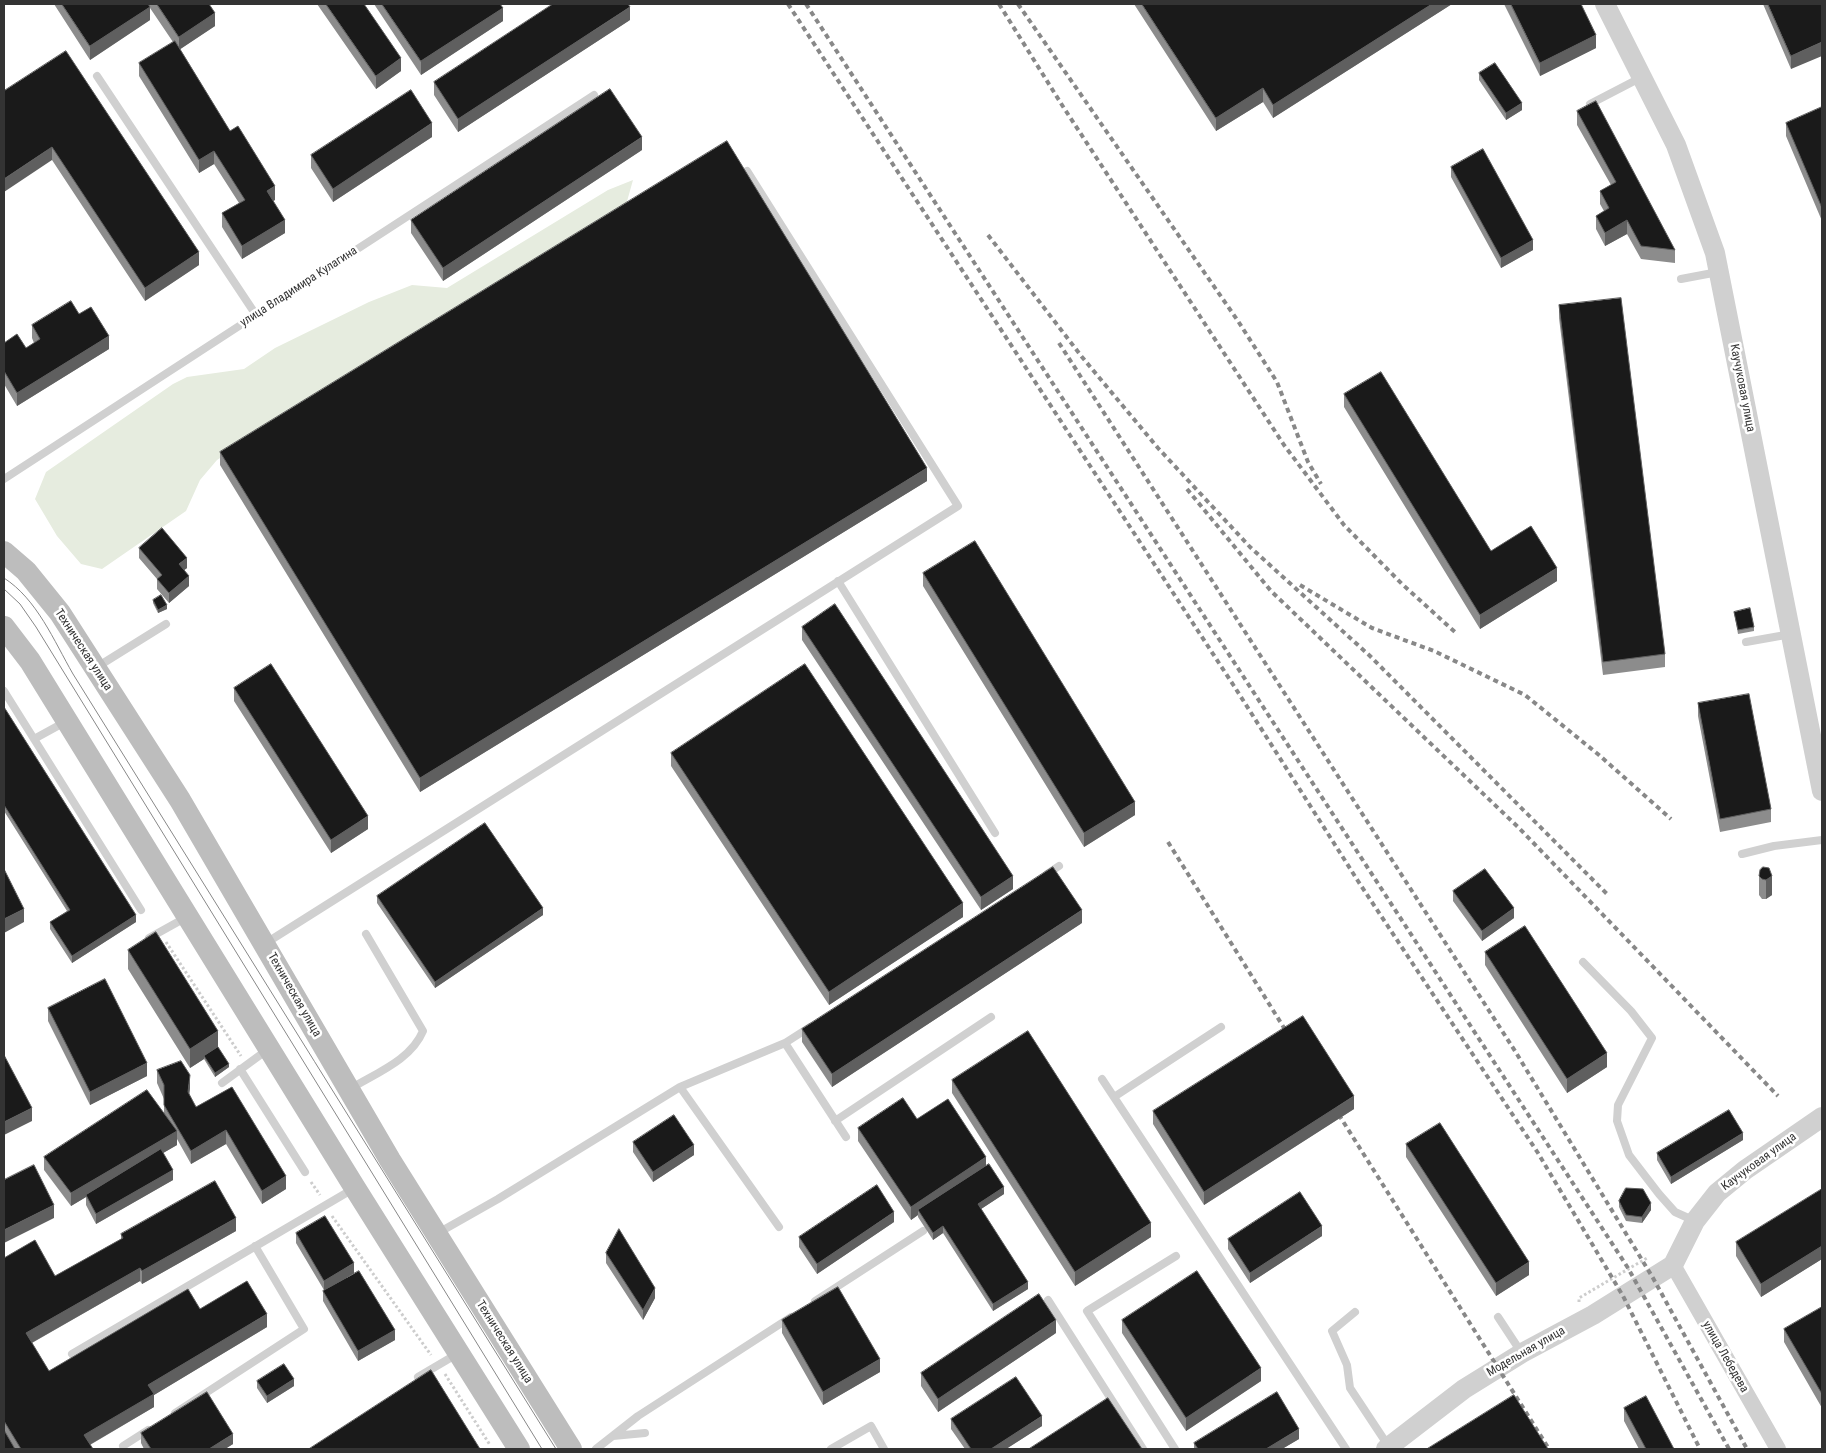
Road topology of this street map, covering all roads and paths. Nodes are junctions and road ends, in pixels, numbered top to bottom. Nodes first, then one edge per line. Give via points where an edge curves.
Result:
1 (1605, 4) edge
2 (97, 76) dead end
3 (1642, 77) junction
4 (594, 95) dead end
5 (1590, 104) edge
6 (747, 171) edge
7 (1719, 272) junction
8 (1681, 278) dead end
9 (256, 315) junction
10 (4, 479) edge
11 (4, 552) edge
12 (838, 581) junction
13 (166, 624) dead end
14 (4, 627) edge
15 (1791, 634) junction
16 (1746, 642) dead end
17 (95, 668) junction
18 (4, 691) edge
19 (67, 721) junction
20 (34, 739) junction
21 (1822, 791) edge
22 (995, 833) dead end
23 (1822, 840) edge
24 (1742, 854) dead end
25 (1059, 866) dead end
26 (1043, 877) edge
27 (141, 910) dead end
28 (187, 916) junction
29 (159, 933) junction
30 (366, 934) dead end
31 (147, 939) edge
32 (264, 944) junction
33 (1583, 962) dead end
34 (991, 1017) dead end
35 (818, 1021) edge
36 (1221, 1027) dead end
37 (784, 1043) junction
38 (268, 1048) junction
39 (243, 1067) junction
40 (1102, 1079) dead end
41 (222, 1083) dead end
42 (680, 1087) junction
43 (349, 1090) junction
44 (1114, 1097) junction
45 (1822, 1117) edge
46 (835, 1120) junction
47 (846, 1137) dead end
48 (304, 1172) joint
49 (355, 1188) junction
50 (326, 1205) junction
51 (1695, 1220) junction
52 (779, 1227) dead end
53 (923, 1231) dead end
54 (436, 1234) junction
55 (255, 1246) junction
56 (1176, 1256) dead end
57 (1673, 1265) junction
58 (1048, 1300) dead end
59 (806, 1307) edge
60 (797, 1312) edge
61 (1355, 1312) dead end
62 (1498, 1316) dead end
63 (458, 1353) junction
64 (1522, 1353) junction
65 (72, 1354) dead end
66 (439, 1365) junction
67 (418, 1377) edge
68 (164, 1420) edge
69 (156, 1425) edge
70 (645, 1433) dead end
71 (612, 1436) junction
72 (123, 1446) dead end
73 (1388, 1448) edge
74 (493, 1449) edge
75 (519, 1449) edge
76 (571, 1449) edge
77 (596, 1449) edge
78 (831, 1449) edge
79 (884, 1449) edge
80 (1143, 1449) edge
81 (1175, 1449) edge
82 (1346, 1449) edge
83 (1778, 1449) edge

1 - 3 street, Каучуковая улица
2 - 9 lane
3 - 5 lane
3 - 7 street, Каучуковая улица via 1676,145
4 - 9 lane, улица Владимира Кулагина
6 - 12 lane via 958,506
7 - 8 lane
7 - 15 street, Каучуковая улица
9 - 10 lane, улица Владимира Кулагина
11 - 17 main road, Техническая улица via 26,571 60,613
12 - 22 lane
12 - 32 lane
13 - 17 lane
14 - 19 main road via 30,661
15 - 16 lane
15 - 21 street, Каучуковая улица
17 - 32 main road, Техническая улица via 180,800
18 - 20 lane
19 - 20 lane
19 - 28 main road
20 - 27 lane
23 - 24 lane
25 - 26 lane
28 - 29 lane
28 - 38 main road
29 - 31 lane
29 - 39 path via 173,950
30 - 43 lane via 423,1031 408,1054
32 - 43 main road, Техническая улица
33 - 51 lane via 1631,1011 1652,1038 1618,1105 1617,1121 1629,1155 1675,1212
34 - 46 lane
35 - 37 lane
36 - 44 lane
37 - 42 lane
37 - 46 lane
38 - 39 lane
38 - 49 main road
39 - 41 lane
39 - 48 lane
40 - 44 lane
42 - 52 lane
42 - 54 lane via 498,1200
43 - 54 main road, Техническая улица
44 - 82 lane
45 - 51 street, Каучуковая улица via 1717,1192
46 - 47 lane
48 - 50 path
49 - 50 lane
49 - 63 main road
50 - 55 lane
50 - 66 path
51 - 57 street, Каучуковая улица
53 - 59 lane
54 - 76 main road, Техническая улица
55 - 65 lane
55 - 68 lane via 304,1329
56 - 81 lane via 1087,1311
57 - 64 street, Модельная улица via 1593,1315
57 - 83 street, улица Лебедева
58 - 80 lane
60 - 71 lane
61 - 73 lane via 1332,1331 1347,1365 1350,1388
62 - 64 lane
63 - 66 lane
63 - 75 main road
64 - 73 street, Модельная улица via 1464,1389
66 - 67 lane
66 - 74 path
69 - 72 lane
70 - 71 lane
71 - 77 lane
78 - 79 lane via 870,1426

